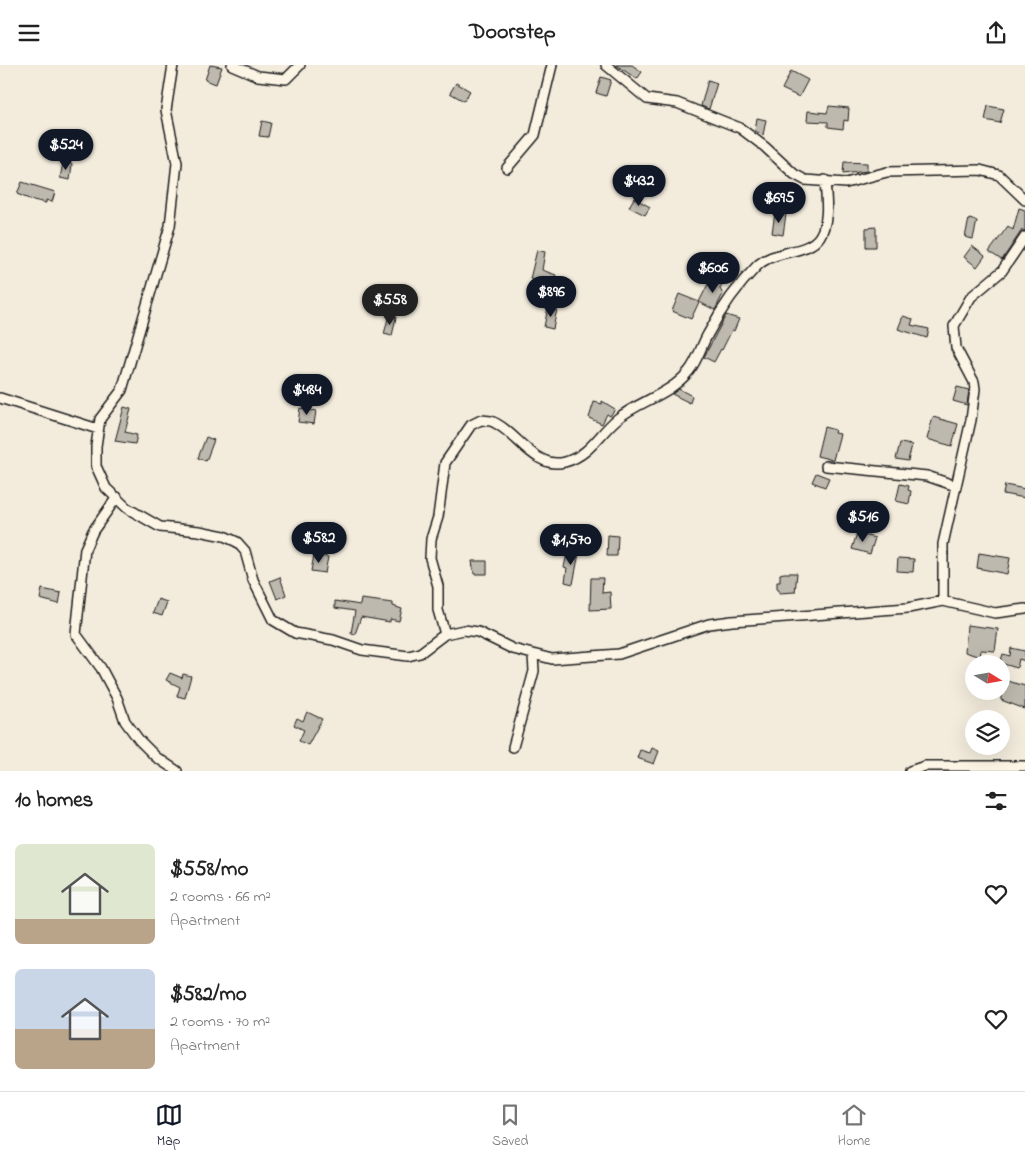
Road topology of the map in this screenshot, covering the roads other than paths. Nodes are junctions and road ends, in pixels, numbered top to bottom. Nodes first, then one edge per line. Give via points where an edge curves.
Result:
1 (173, 65) edge
2 (232, 65) edge
3 (300, 65) edge
4 (552, 65) edge
5 (606, 65) edge
6 (507, 168) dead end
7 (825, 180) junction
8 (1025, 200) edge
9 (1025, 237) edge
10 (0, 398) edge
11 (98, 429) junction
12 (826, 466) dead end
13 (956, 486) junction
14 (117, 497) junction
15 (943, 601) junction
16 (1025, 609) edge
17 (445, 634) junction
18 (533, 655) junction
19 (513, 747) dead end
20 (1025, 766) edge
21 (177, 771) edge
22 (910, 771) edge

1 - 11 street via 166,110 176,163 170,226 122,389 100,419
2 - 3 street via 258,76 286,79
4 - 6 street via 535,135
5 - 7 street via 647,99 677,103 731,123 765,147 794,174 805,180
7 - 8 street via 846,183 888,172 980,170 999,175
7 - 17 street via 827,216 819,237 812,245 774,255 757,267 710,331 688,372 675,385 617,419 595,445 579,456 558,463 542,460 491,421 481,419 464,433 445,463 438,517 431,539 430,558
9 - 13 street via 1002,271 971,297 955,321 956,347 975,389
10 - 11 street
11 - 14 street via 96,466 106,488
12 - 13 street via 927,476
13 - 15 street via 943,544
14 - 17 street via 160,527 199,531 238,542 245,551 253,580 272,620 295,633 318,636 362,650 408,656 420,653
14 - 21 street via 93,531 85,549 76,634 105,676 125,721 139,740
15 - 16 street via 995,613
15 - 18 street via 908,608 709,624 619,654 552,659
17 - 18 street via 464,630 478,632
18 - 19 street via 534,671
20 - 22 street via 925,766

